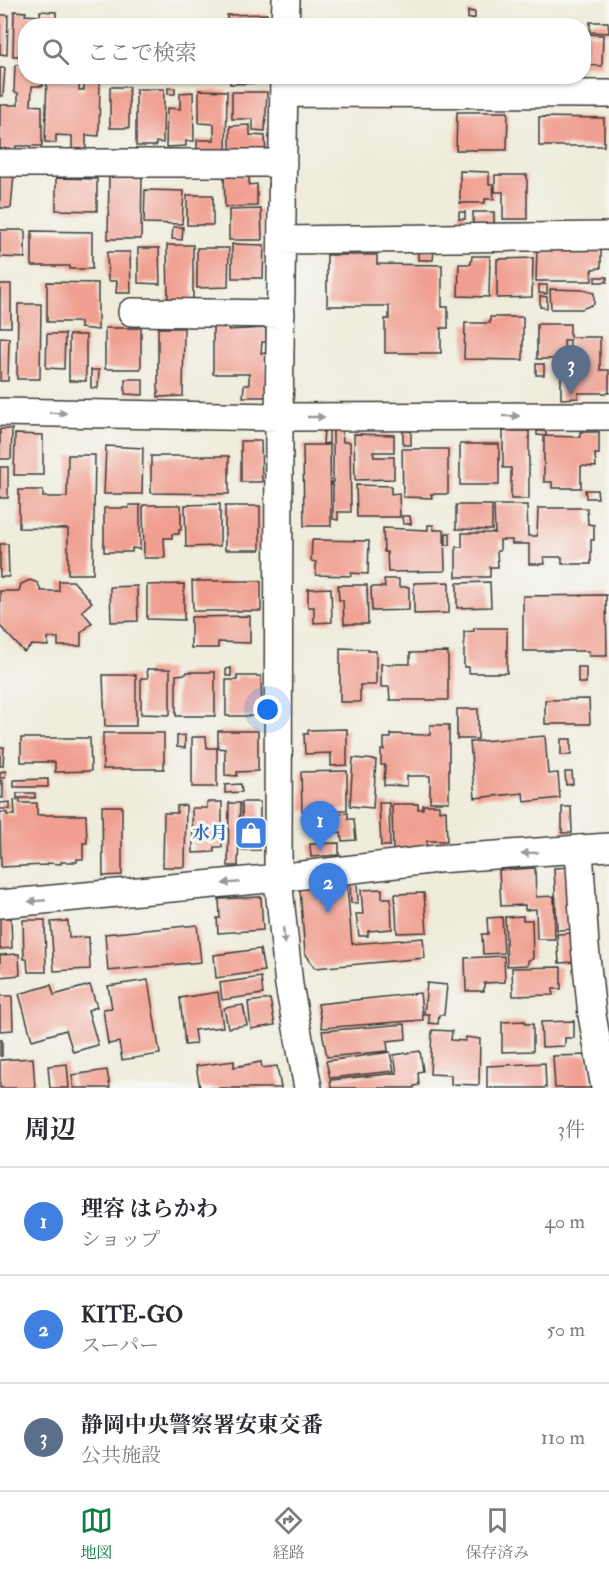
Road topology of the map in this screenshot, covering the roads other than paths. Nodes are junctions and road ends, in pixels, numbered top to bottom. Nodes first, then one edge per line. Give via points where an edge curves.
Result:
1 (286, 0) edge
2 (285, 18) edge
3 (284, 85) edge
4 (609, 94) edge
5 (0, 163) edge
6 (283, 163) junction
7 (609, 236) edge
8 (282, 240) junction
9 (132, 312) dead end
10 (281, 314) junction
11 (0, 412) edge
12 (609, 416) edge
13 (279, 417) junction
14 (609, 847) edge
15 (579, 849) junction
16 (278, 878) junction
17 (0, 904) edge
18 (308, 1088) edge
19 (605, 1088) edge

1 - 2 street
3 - 4 street
3 - 6 street
5 - 6 street
6 - 8 street
7 - 8 street
8 - 10 street
9 - 10 street
10 - 13 street
11 -> 13 street
13 -> 12 street
13 - 16 street
14 - 15 street
15 -> 16 street via 437,859
15 - 19 street via 592,1015
16 -> 17 street
16 -> 18 street via 289,985

